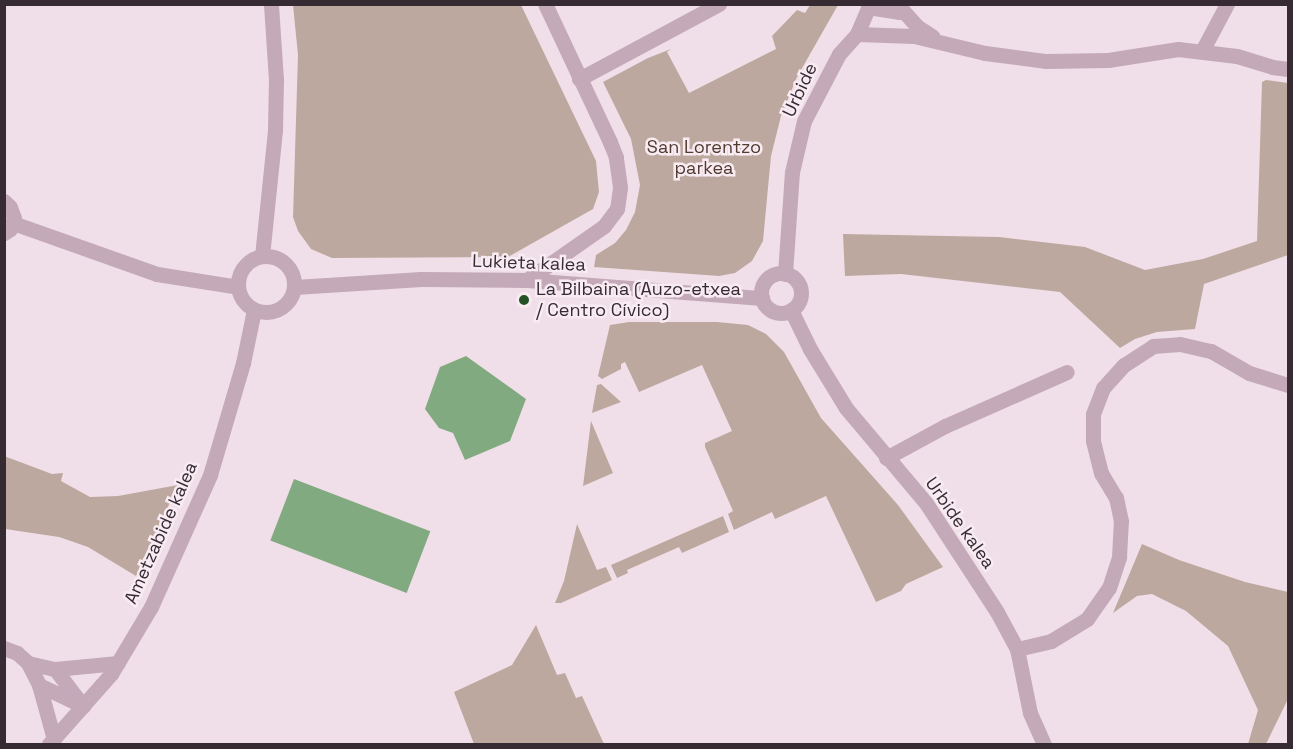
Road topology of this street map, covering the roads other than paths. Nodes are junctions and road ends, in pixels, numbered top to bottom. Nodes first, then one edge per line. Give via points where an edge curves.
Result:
1 (271, 4) edge
2 (545, 4) edge
3 (719, 4) edge
4 (1227, 4) edge
5 (869, 6) edge
6 (898, 8) edge
7 (857, 33) junction
8 (885, 33) junction
9 (942, 42) junction
10 (1202, 51) junction
11 (1288, 69) edge
12 (579, 79) junction
13 (4, 201) edge
14 (9, 228) edge
15 (262, 256) junction
16 (785, 274) junction
17 (527, 280) junction
18 (238, 287) junction
19 (295, 287) junction
20 (762, 298) junction
21 (254, 310) junction
22 (791, 310) junction
23 (1067, 372) dead end
24 (1288, 385) edge
25 (886, 458) junction
26 (4, 648) edge
27 (1017, 649) junction
28 (28, 663) junction
29 (118, 663) junction
30 (55, 669) junction
31 (39, 685) junction
32 (83, 706) junction
33 (51, 742) edge
34 (1044, 744) edge

1 - 15 street via 275,130
2 - 12 street
3 - 12 street
4 - 10 street
5 - 6 street
5 - 7 street, Urbide
5 - 8 street
6 - 9 street
7 - 8 street
7 - 16 street, Urbide via 839,54 804,121 792,172
8 - 9 street
9 - 10 street via 1046,62 1108,60 1178,49
10 - 11 street
12 - 17 street via 616,156 620,187 617,209 604,226
13 - 14 street via 13,212
14 - 18 street via 158,274
15 - 18 street via 246,264
15 - 19 street via 286,263
16 - 20 street via 767,279
16 - 22 street via 800,287 800,300
17 - 19 street, Lukieta kalea via 421,279
17 - 20 street, Lukieta kalea
18 - 21 street via 246,305
19 - 21 street via 281,309
20 - 22 street via 773,311
21 - 29 street, Ametzabide kalea via 243,363 210,475 151,607
22 - 25 street, Urbide kalea via 846,408
23 - 25 street via 945,426
24 - 27 street via 1249,373 1210,351 1180,344 1153,346 1124,365 1103,388 1093,414 1093,441 1101,473 1116,498 1121,521 1119,557 1109,588 1087,619 1051,641
25 - 27 street, Urbide kalea via 926,503 959,550
26 - 28 street
27 - 34 street, Urbide kalea via 1030,713
28 - 30 street
28 - 31 street
29 - 30 street
29 - 32 street, Ametzabide kalea
30 - 32 street
31 - 32 street
31 - 33 street
32 - 33 street, Ametzabide kalea

